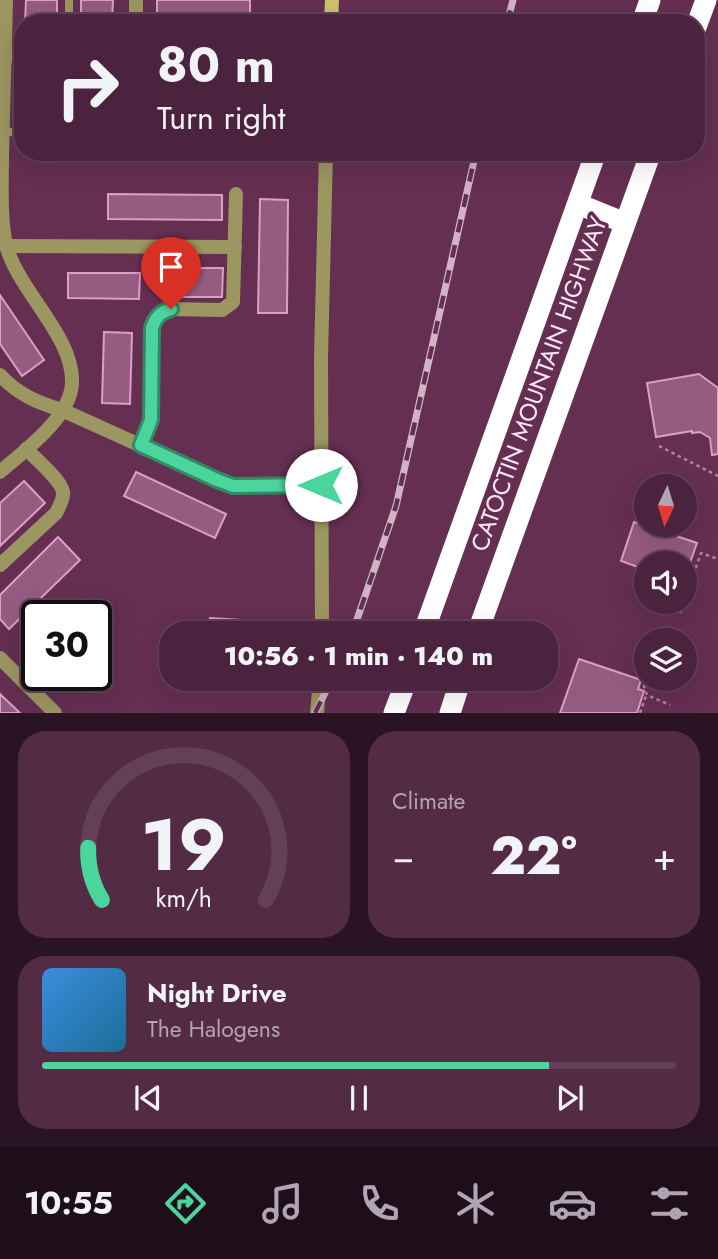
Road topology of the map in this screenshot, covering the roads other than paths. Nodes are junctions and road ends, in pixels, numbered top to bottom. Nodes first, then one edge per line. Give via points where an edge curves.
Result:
1 (6, 0) edge
2 (3, 56) edge
3 (1, 132) edge
4 (326, 161) edge
5 (593, 161) edge
6 (648, 161) edge
7 (1, 177) edge
8 (236, 194) dead end
9 (578, 204) junction
10 (625, 223) junction
11 (6, 246) junction
12 (235, 247) junction
13 (0, 375) edge
14 (62, 410) junction
15 (141, 445) junction
16 (26, 449) junction
17 (0, 472) edge
18 (321, 485) junction
19 (0, 565) edge
20 (322, 621) edge
21 (428, 621) edge
22 (482, 621) edge
23 (0, 658) edge
24 (319, 691) edge
25 (402, 691) edge
26 (457, 691) edge
27 (55, 713) edge
28 (317, 713) edge
29 (394, 713) edge
30 (450, 713) edge

1 - 2 street
2 - 3 street
3 - 7 street
4 - 18 street
5 - 9 highway, CATOCTIN MOUNTAIN HIGHWAY
6 - 10 highway, CATOCTIN MOUNTAIN HIGHWAY
7 - 11 street
8 - 12 street
9 - 10 highway
9 - 21 highway, CATOCTIN MOUNTAIN HIGHWAY
10 - 22 highway, CATOCTIN MOUNTAIN HIGHWAY
11 - 12 street
11 - 14 street via 68,355 72,385
12 - 15 street via 235,295 229,307 171,309 155,321 151,420
13 - 14 street via 16,391
14 - 15 street
14 - 16 street
15 - 18 street via 233,486
16 - 17 street
16 - 19 street via 59,483 61,502 56,513
18 - 20 street
23 - 27 street
24 - 28 street
25 - 29 highway
26 - 30 highway

